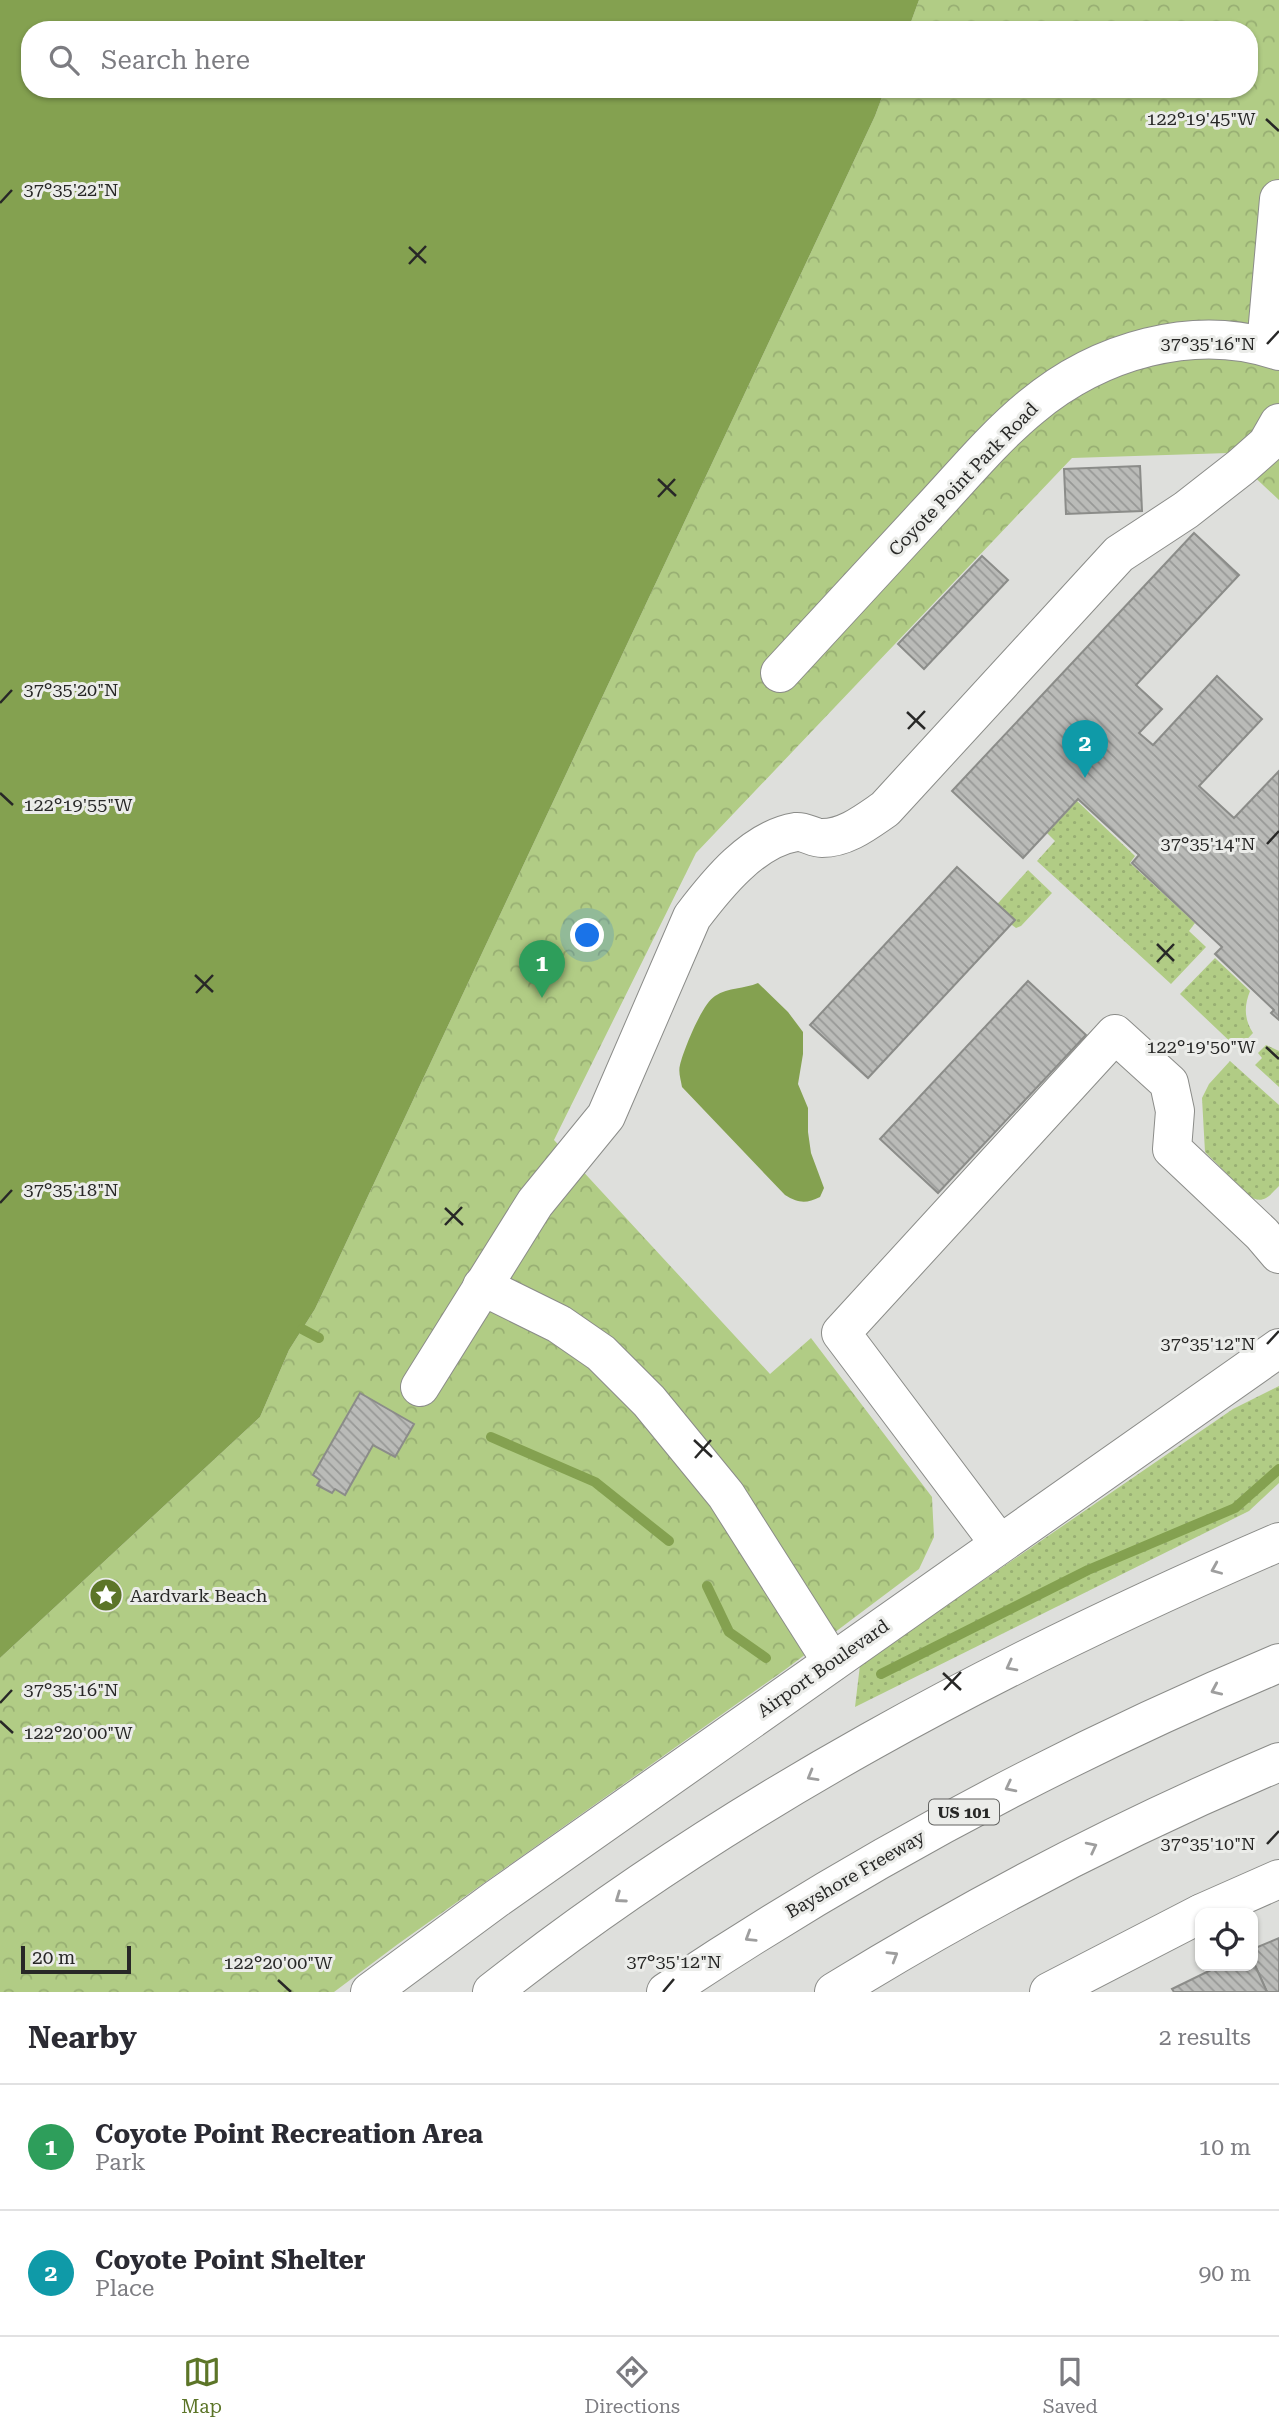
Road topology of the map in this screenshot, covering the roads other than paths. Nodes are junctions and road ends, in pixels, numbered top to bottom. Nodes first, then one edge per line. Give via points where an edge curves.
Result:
1 (1279, 198) edge
2 (1273, 349) edge
3 (1279, 423) edge
4 (780, 673) dead end
5 (1273, 1235) edge
6 (482, 1286) junction
7 (1279, 1349) edge
8 (420, 1387) dead end
9 (1279, 1542) edge
10 (999, 1543) junction
11 (832, 1662) junction
12 (1279, 1663) edge
13 (1279, 1762) edge
14 (1279, 1879) edge
15 (1214, 1908) edge
16 (1195, 1917) edge
17 (370, 1992) edge
18 (492, 1992) edge
19 (667, 1992) edge
20 (834, 1992) edge
21 (1049, 1992) edge

1 - 2 main road, Coyote Point Park Road
2 - 4 main road, Coyote Point Park Road via 1208,339 1158,345 1102,363 1051,391 1008,427
3 - 6 main road via 1267,444 1241,467 1119,554 886,809 855,830 821,838 799,831 775,838 757,847 711,892 692,916 606,1116 535,1203
5 - 10 main road via 1172,1149 1175,1111 1169,1083 1115,1034 841,1333
6 - 8 main road
6 - 11 main road via 559,1324 601,1353 649,1401 726,1494
7 - 10 main road, Airport Boulevard
9 -> 18 main road via 1099,1622 900,1725 772,1799 646,1880
10 - 11 main road, Airport Boulevard
11 - 17 main road, Airport Boulevard
12 -> 19 main road, Bayshore Freeway / US 101 via 1006,1789 864,1867
20 -> 13 main road via 1032,1878
14 - 15 main road
16 - 21 main road

